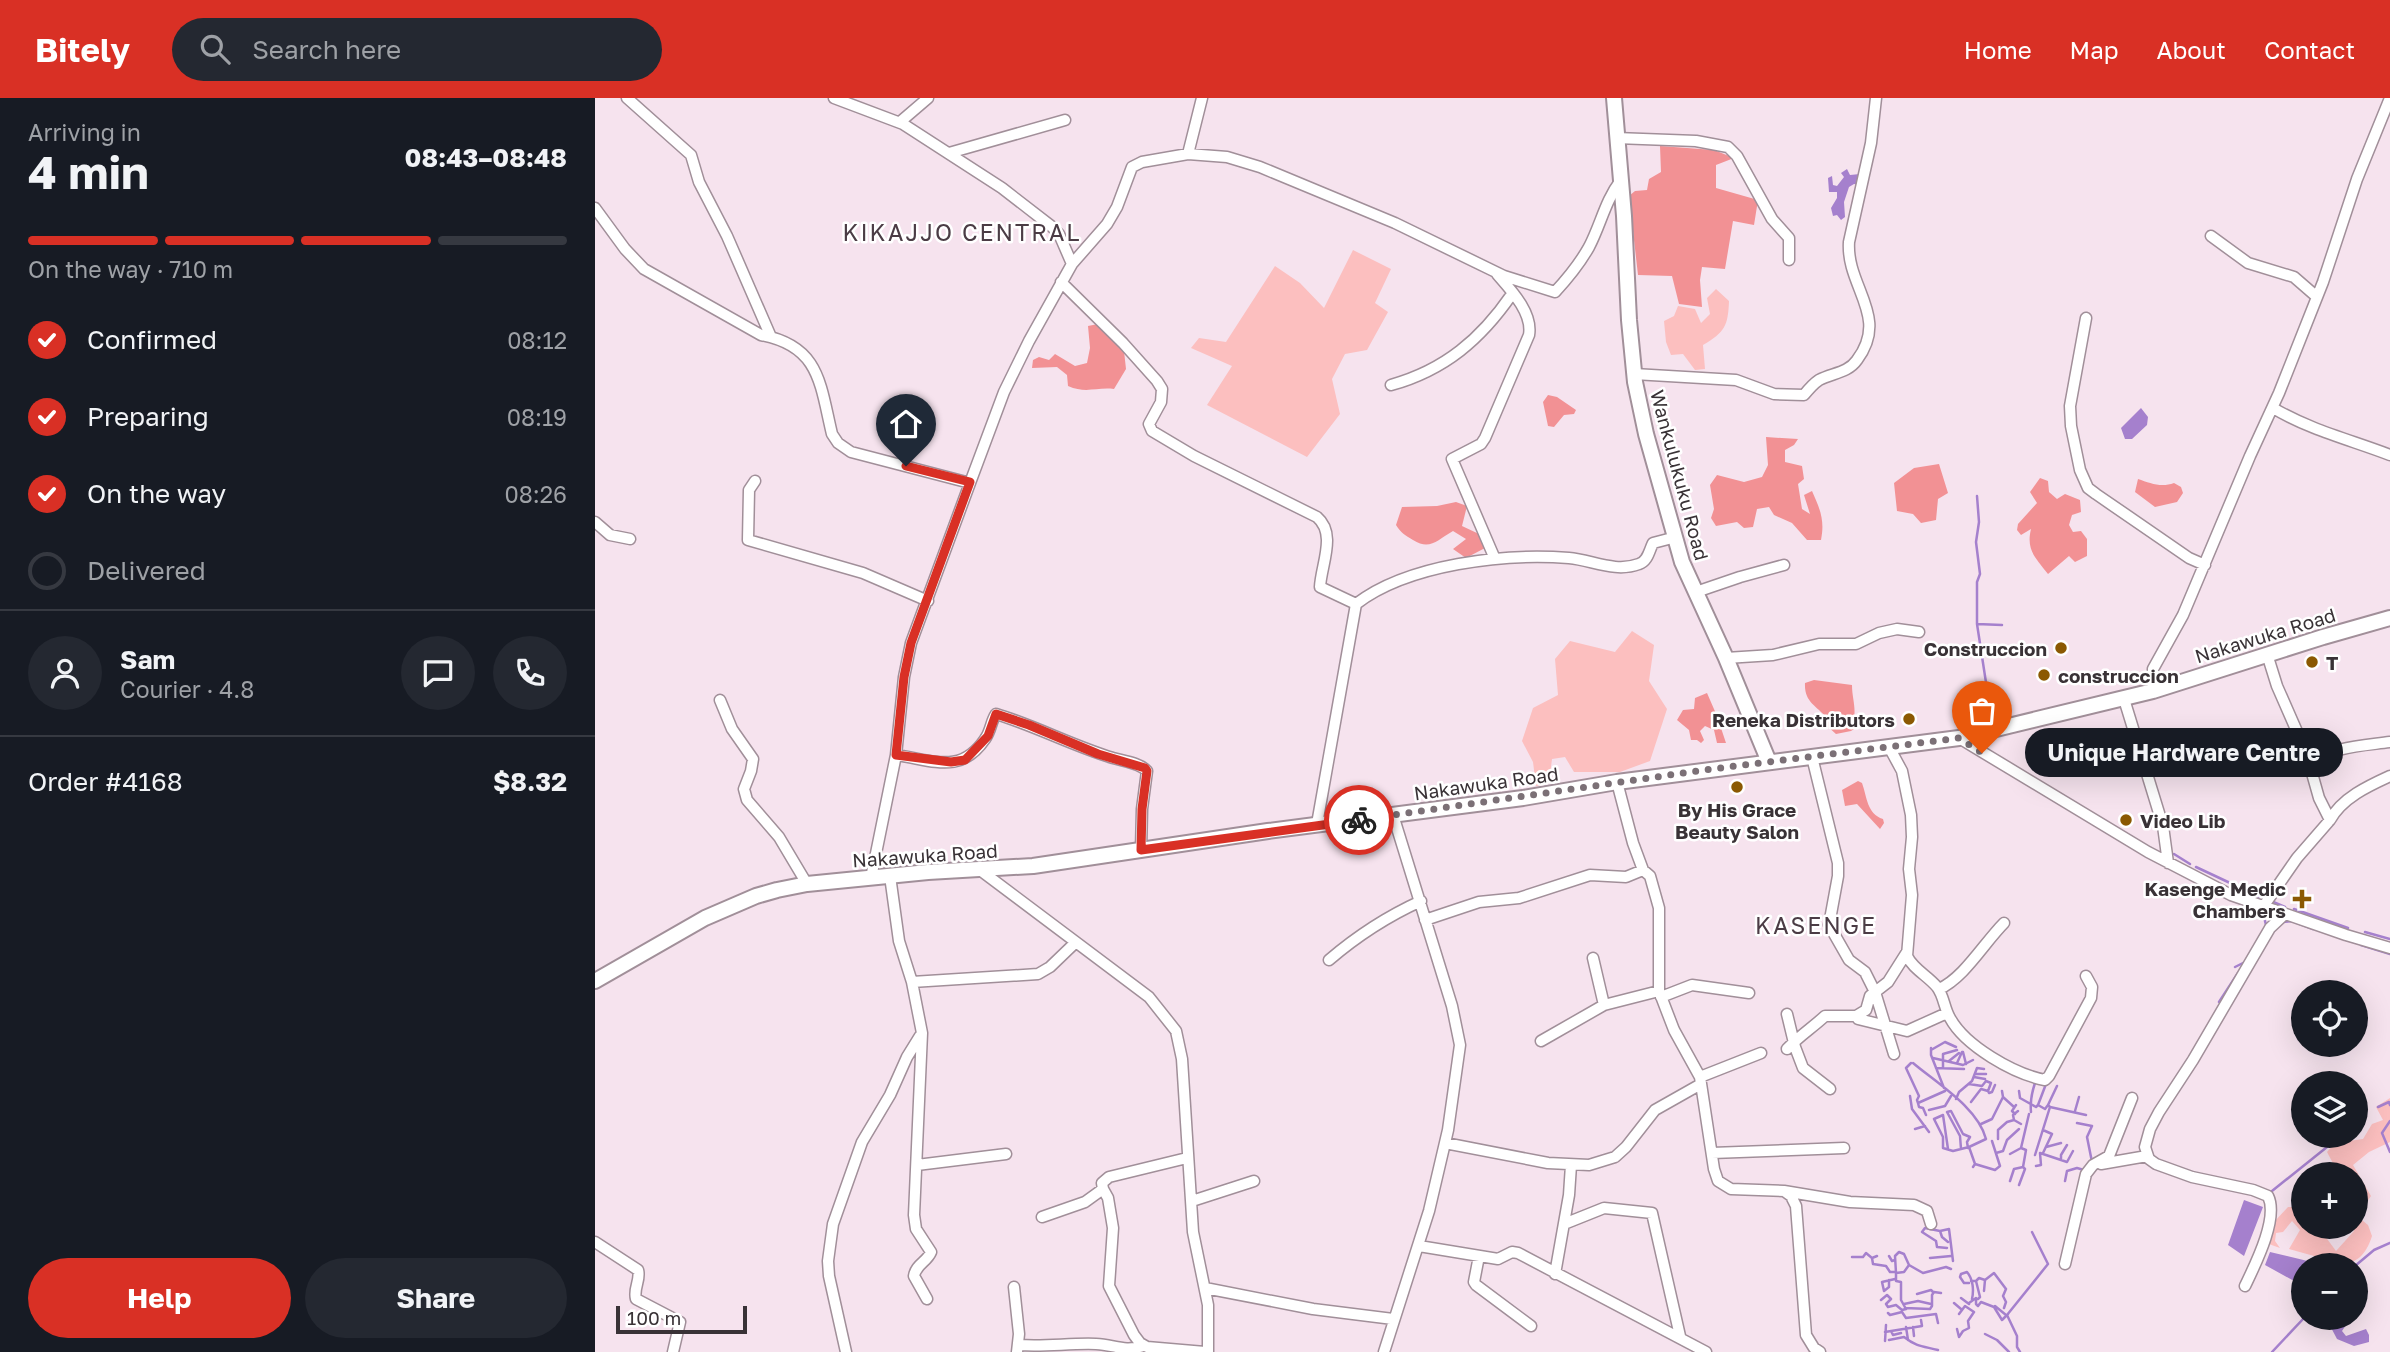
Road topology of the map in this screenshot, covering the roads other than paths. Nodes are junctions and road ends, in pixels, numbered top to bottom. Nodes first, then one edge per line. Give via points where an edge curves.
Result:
1 (627, 98) edge
2 (834, 98) edge
3 (928, 98) edge
4 (1202, 98) edge
5 (1614, 98) edge
6 (1876, 98) edge
7 (2390, 98) edge
8 (1065, 120) dead end
9 (900, 122) junction
10 (1616, 138) junction
11 (949, 153) junction
12 (1188, 154) junction
13 (1621, 180) junction
14 (595, 208) edge
15 (2211, 236) dead end
16 (1790, 260) dead end
17 (1072, 264) junction
18 (1494, 271) junction
19 (1061, 282) junction
20 (1512, 294) junction
21 (2317, 297) junction
22 (2086, 318) dead end
23 (771, 337) junction
24 (1635, 374) junction
25 (1391, 385) dead end
26 (2273, 408) junction
27 (2390, 456) edge
28 (755, 481) dead end
29 (970, 482) junction
30 (595, 522) edge
31 (1675, 537) junction
32 (630, 539) dead end
33 (1495, 559) junction
34 (1784, 565) dead end
35 (2205, 565) junction
36 (1696, 592) junction
37 (928, 601) junction
38 (1356, 604) junction
39 (2390, 618) edge
40 (1919, 632) dead end
41 (2267, 654) junction
42 (1726, 658) junction
43 (2153, 691) junction
44 (2124, 699) junction
45 (720, 700) dead end
46 (1959, 738) junction
47 (2390, 742) edge
48 (1889, 747) junction
49 (896, 755) junction
50 (1812, 757) junction
51 (1769, 762) junction
52 (2309, 766) junction
53 (2390, 776) edge
54 (1617, 782) junction
55 (1393, 815) junction
56 (2330, 820) junction
57 (1317, 824) junction
58 (1141, 850) junction
59 (2168, 863) junction
60 (980, 870) junction
61 (1643, 870) junction
62 (890, 876) junction
63 (871, 877) junction
64 (807, 884) junction
65 (1421, 901) junction
66 (2267, 908) junction
67 (2285, 914) junction
68 (1425, 920) junction
69 (2004, 923) dead end
70 (2270, 928) junction
71 (1076, 942) junction
72 (2390, 948) edge
73 (1907, 951) junction
74 (1593, 958) dead end
75 (1329, 960) dead end
76 (2086, 976) dead end
77 (595, 981) edge
78 (912, 982) junction
79 (1939, 989) junction
80 (1875, 992) junction
81 (1749, 993) dead end
82 (1660, 995) junction
83 (1604, 1005) junction
84 (1947, 1013) junction
85 (1787, 1014) dead end
86 (1858, 1019) dead end
87 (1884, 1027) junction
88 (922, 1032) junction
89 (1541, 1041) dead end
90 (1787, 1049) dead end
91 (1761, 1053) dead end
92 (1894, 1054) dead end
93 (1701, 1081) junction
94 (1830, 1089) dead end
95 (2132, 1098) dead end
96 (1445, 1143) junction
97 (1844, 1148) dead end
98 (1712, 1153) junction
99 (1006, 1154) dead end
100 (2147, 1156) junction
101 (1187, 1158) junction
102 (917, 1165) junction
103 (1571, 1165) junction
104 (2093, 1165) junction
105 (1254, 1181) dead end
106 (1103, 1189) junction
107 (1784, 1191) junction
108 (1192, 1201) junction
109 (1042, 1217) dead end
110 (1564, 1224) junction
111 (1931, 1224) dead end
112 (595, 1242) edge
113 (1419, 1246) junction
114 (1479, 1256) junction
115 (2065, 1264) dead end
116 (1556, 1274) junction
117 (2245, 1286) dead end
118 (1014, 1287) dead end
119 (1205, 1288) junction
120 (927, 1299) dead end
121 (1394, 1319) junction
122 (1531, 1326) dead end
123 (1680, 1336) junction
124 (1143, 1346) junction
125 (1018, 1349) edge
126 (1206, 1350) edge
127 (1815, 1351) edge
128 (673, 1352) edge
129 (846, 1352) edge
130 (1384, 1352) edge
131 (1706, 1352) edge

1 - 23 street via 691,155
2 - 9 street
3 - 9 street
4 - 12 street
5 - 10 main road, Wankulukuku Road
6 - 24 street via 1848,256 1871,317 1871,330 1857,361 1820,380 1804,395 1774,394 1736,380
7 - 21 street
8 - 11 street
9 - 11 street
10 - 13 main road, Wankulukuku Road
10 - 16 street via 1728,147 1772,219 1789,238
11 - 17 street via 1051,226
12 - 17 street via 1132,167 1107,225
12 - 18 street via 1227,157 1259,167 1401,226
13 - 18 street via 1589,247 1555,292
13 - 24 main road, Wankulukuku Road
14 - 23 street via 644,268
15 - 21 street via 2248,263 2294,277
17 - 19 street
18 - 20 street
19 - 29 street via 1004,392
19 - 38 street via 1157,381 1161,402 1149,424 1152,431 1317,517 1324,523 1327,541 1320,587
20 - 25 street via 1472,342 1423,374
20 - 33 street via 1527,317 1529,335 1485,438 1452,459
21 - 26 street
22 - 35 street via 2070,406 2085,482 2096,494
23 - 29 street via 804,353 812,363 838,443 867,457
24 - 31 main road, Wankulukuku Road via 1646,434
26 - 27 street
26 - 35 street
28 - 37 street via 749,490 748,540 863,573
29 - 37 street
30 - 32 street via 610,535
31 - 33 street via 1653,543 1645,561 1636,565 1604,566 1567,558
31 - 36 main road, Wankulukuku Road
33 - 38 street via 1397,580
34 - 36 street
35 - 43 street via 2154,669
36 - 42 main road, Wankulukuku Road
37 - 49 street via 911,643
38 - 57 street
39 - 41 main road, Nakawuka Road
40 - 42 street via 1897,629 1856,644 1819,644 1773,655
41 - 43 main road, Nakawuka Road
41 - 52 street
42 - 51 main road, Wankulukuku Road
43 - 44 main road, Nakawuka Road
44 - 46 main road, Nakawuka Road
44 - 59 street via 2163,826
45 - 64 street via 732,729 753,759 744,789 747,800 779,837
46 - 48 main road, Nakawuka Road
46 - 59 street
47 - 52 street via 2339,748
48 - 50 main road, Nakawuka Road
48 - 73 street via 1902,771 1911,815
49 - 58 street via 965,760 988,736 996,714 1145,768
49 - 63 street
50 - 51 main road, Nakawuka Road
50 - 80 street via 1838,863 1829,925
51 - 54 main road, Nakawuka Road
52 - 56 street
53 - 56 street via 2361,789
54 - 55 main road, Nakawuka Road
54 - 61 street
55 - 57 main road, Nakawuka Road
55 - 65 street
56 - 66 street via 2297,858
57 - 58 main road, Nakawuka Road
58 - 60 main road, Nakawuka Road
59 - 66 street
60 - 62 main road, Nakawuka Road
60 - 71 street
61 - 68 street via 1626,877 1590,875 1520,898 1479,902
61 - 82 street via 1650,876 1659,908
62 - 63 main road, Nakawuka Road
62 - 78 street via 898,941
63 - 64 main road, Nakawuka Road
64 - 77 main road, Nakawuka Road via 728,907
65 - 68 street
65 - 75 street via 1356,938
66 - 67 street
66 - 70 street
67 - 70 street
67 - 72 street
68 - 96 street via 1453,1006 1460,1045
69 - 79 street via 1954,980
70 - 100 street via 2154,1121 2146,1142
71 - 78 street via 1038,974
71 - 101 street via 1149,997 1176,1031 1182,1059
73 - 79 street via 1912,964
73 - 80 street via 1888,982
74 - 83 street
76 - 84 street via 2092,987 2091,999 2045,1080 1984,1052 1956,1028
78 - 88 street
79 - 84 street
80 - 87 street
80 - 90 street via 1866,1010 1856,1016 1825,1016
81 - 82 street via 1692,985
82 - 83 street
82 - 93 street
83 - 89 street
84 - 87 street via 1907,1031
85 - 94 street via 1803,1068
86 - 87 street
87 - 92 street
88 - 102 street
88 - 129 street via 862,1142 833,1224 829,1276
91 - 93 street
93 - 98 street
93 - 103 street via 1655,1110 1615,1157 1583,1167
95 - 104 street via 2109,1156
96 - 103 street
96 - 113 street
97 - 98 street
98 - 107 street via 1723,1186
99 - 102 street
100 - 104 street
100 - 117 street via 2180,1173 2268,1196 2272,1209 2268,1226
101 - 106 street via 1109,1177 1102,1183
101 - 108 street
102 - 120 street via 916,1229 931,1252 914,1276
103 - 110 street
104 - 115 street via 2086,1174
105 - 108 street
106 - 109 street via 1085,1202
106 - 124 street via 1113,1228 1109,1286
107 - 111 street via 1850,1202 1914,1205 1927,1211
107 - 127 street via 1795,1206 1804,1325
108 - 119 street via 1193,1232
110 - 116 street
110 - 123 street via 1604,1208 1652,1213
112 - 128 street via 638,1270 636,1298 680,1322
113 - 114 street
113 - 121 street
114 - 116 street via 1498,1259 1518,1253
114 - 122 street via 1476,1285
116 - 123 street
118 - 125 street
119 - 121 street
119 - 126 street
121 - 130 street
123 - 131 street
124 - 125 street via 1131,1352 1097,1344
124 - 126 street

